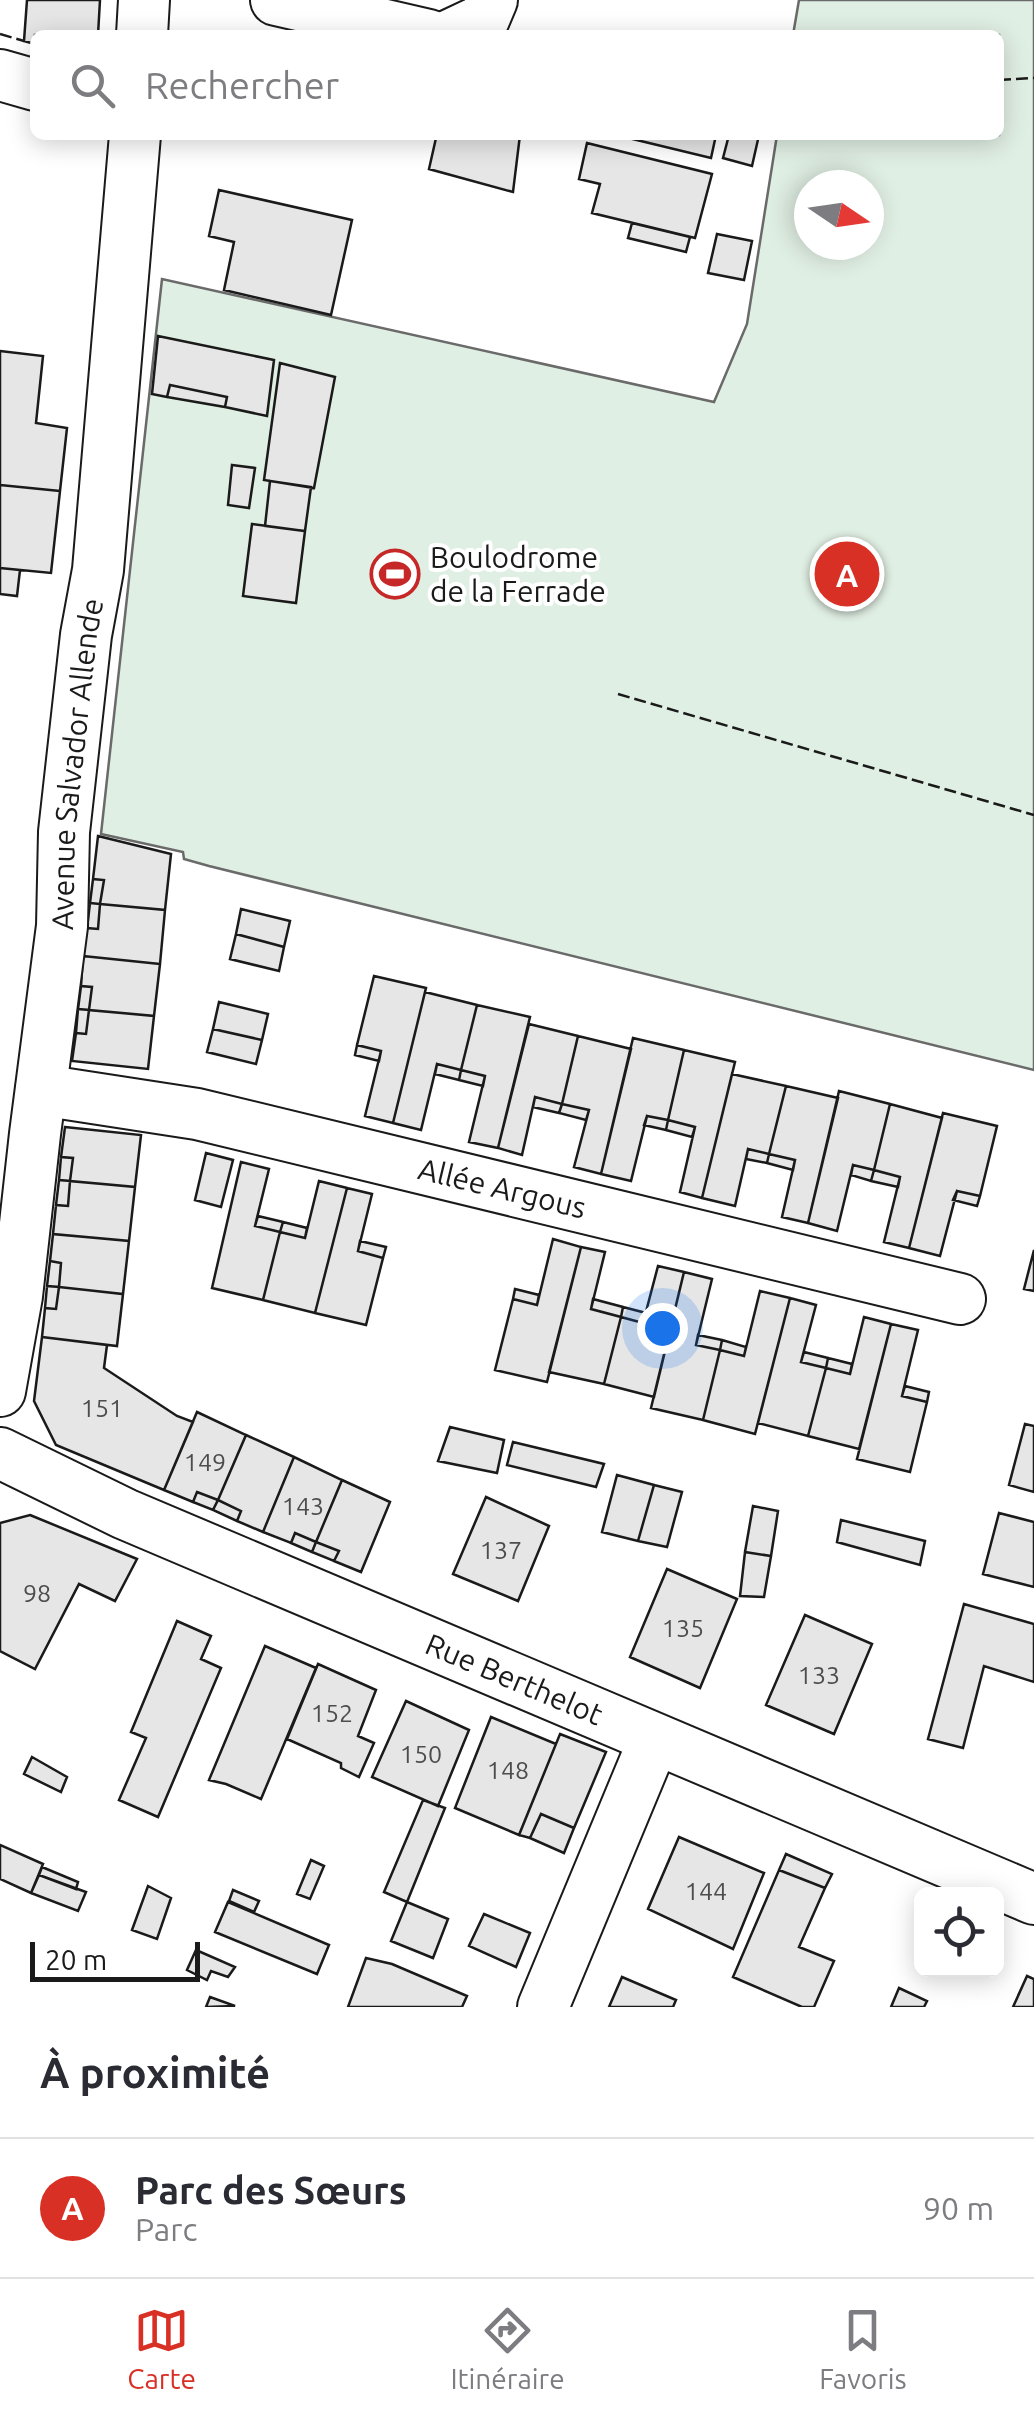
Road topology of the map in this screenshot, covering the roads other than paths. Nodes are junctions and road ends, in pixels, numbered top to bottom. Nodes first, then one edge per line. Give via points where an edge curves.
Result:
1 (144, 0) edge
2 (276, 0) edge
3 (492, 0) edge
4 (142, 30) edge
5 (407, 30) edge
6 (460, 30) edge
7 (0, 75) edge
8 (30, 84) edge
9 (135, 140) edge
10 (41, 1090) junction
11 (960, 1299) dead end
12 (0, 1392) edge
13 (0, 1453) edge
14 (654, 1740) junction
15 (1034, 1900) edge
16 (543, 2007) edge

1 - 4 street
2 - 5 street
3 - 6 street via 484,18
7 - 8 street
9 - 10 street, Avenue Salvador Allende via 98,570 64,832 62,926
10 - 11 street, Allée Argous via 197,1114
10 - 12 street, Avenue Salvador Allende
13 - 14 street, Rue Berthelot via 125,1514
14 - 15 street, Rue Berthelot
14 - 16 street

